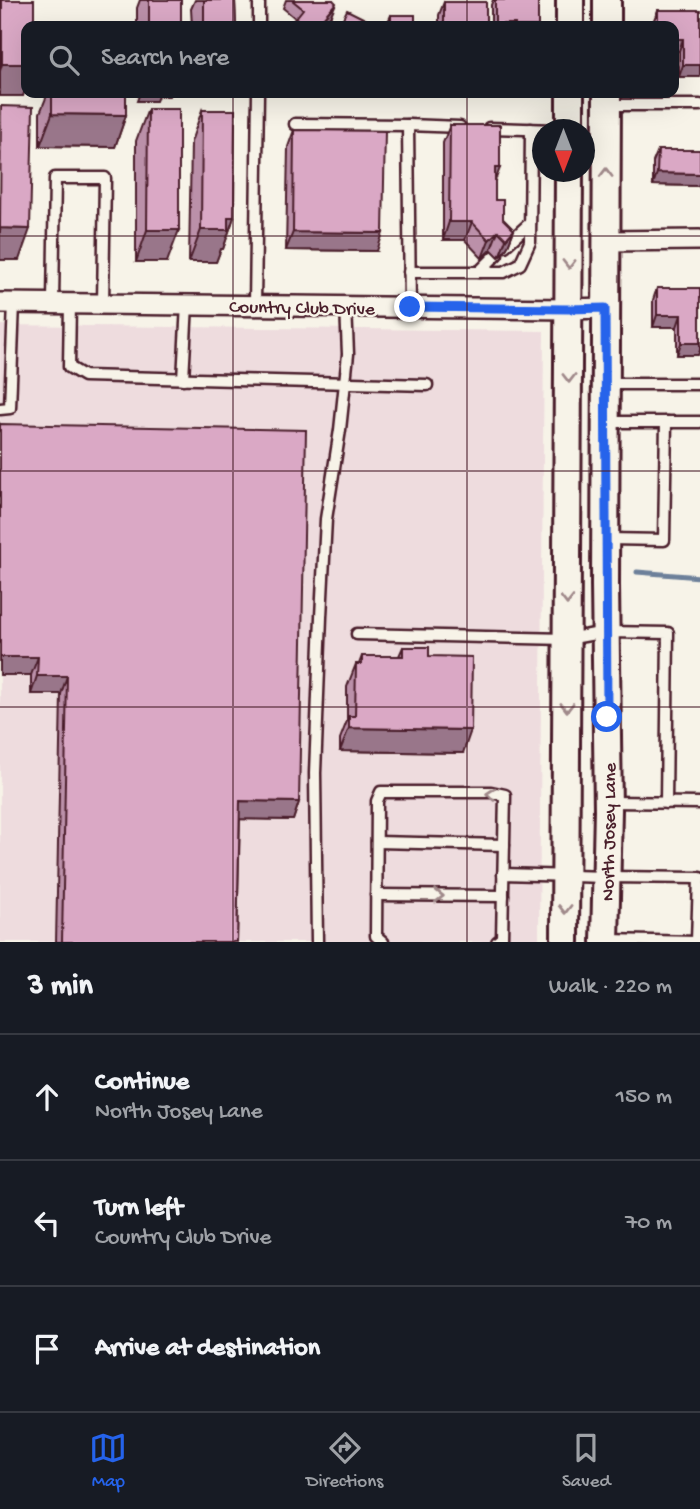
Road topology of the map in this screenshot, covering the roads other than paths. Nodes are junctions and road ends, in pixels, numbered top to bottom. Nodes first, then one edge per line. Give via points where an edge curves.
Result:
1 (259, 0) edge
2 (570, 0) edge
3 (607, 0) edge
4 (259, 21) edge
5 (570, 21) edge
6 (607, 21) edge
7 (258, 98) edge
8 (570, 98) edge
9 (607, 99) edge
10 (700, 106) edge
11 (569, 119) edge
12 (295, 124) dead end
13 (408, 125) junction
14 (531, 129) joint
15 (569, 182) edge
16 (530, 223) junction
17 (700, 240) edge
18 (606, 241) junction
19 (505, 246) edge
20 (497, 254) dead end
21 (410, 272) junction
22 (479, 272) junction
23 (7, 303) edge
24 (62, 303) junction
25 (103, 304) junction
26 (187, 304) junction
27 (255, 305) junction
28 (346, 306) junction
29 (410, 307) junction
30 (605, 308) junction
31 (569, 309) junction
32 (183, 379) junction
33 (345, 383) junction
34 (605, 384) junction
35 (700, 384) edge
36 (427, 385) dead end
37 (0, 409) edge
38 (605, 422) junction
39 (666, 422) junction
40 (700, 422) edge
41 (605, 538) junction
42 (606, 632) junction
43 (357, 634) dead end
44 (567, 639) junction
45 (608, 802) junction
46 (666, 803) junction
47 (700, 803) edge
48 (377, 842) junction
49 (504, 845) junction
50 (503, 874) junction
51 (565, 876) junction
52 (607, 877) junction
53 (699, 878) edge
54 (376, 895) junction
55 (503, 896) junction
56 (605, 941) edge
57 (317, 942) edge
58 (383, 942) edge
59 (497, 942) edge
60 (565, 942) edge
61 (697, 942) edge

1 - 4 lane
2 - 5 main road
3 - 6 main road
7 - 27 lane
8 - 11 main road
9 - 10 lane
18 -> 9 main road, North Josey Lane
12 - 13 lane
13 - 14 lane
13 - 21 lane
14 - 16 lane
15 -> 31 main road
16 - 19 lane
16 - 22 lane via 530,242 520,264 504,272
17 - 18 street
18 - 30 main road, North Josey Lane
20 - 22 lane
21 - 22 lane
21 - 29 lane
23 - 24 street, Country Club Drive
23 - 37 lane via 10,408
24 - 25 street, Country Club Drive
24 - 25 lane via 55,178 105,178
24 - 32 lane via 69,367 76,372
25 - 26 street, Country Club Drive
26 - 27 street, Country Club Drive
26 - 32 lane
27 - 28 street, Country Club Drive
28 - 29 street, Country Club Drive
28 - 33 lane
29 - 31 street, Country Club Drive
30 - 31 street, Country Club Drive
30 - 34 main road, North Josey Lane
31 -> 44 main road
32 - 33 lane
33 - 36 lane
33 - 57 lane via 326,519 321,617 315,772
34 - 35 lane
34 - 38 main road, North Josey Lane
38 - 39 lane
38 - 41 main road, North Josey Lane
39 - 40 lane
39 - 41 lane via 664,540
41 - 42 main road, North Josey Lane
42 - 44 lane
42 - 45 main road, North Josey Lane
42 - 46 lane via 667,633
43 - 44 lane
44 -> 51 main road
45 - 46 lane
45 - 52 main road, North Josey Lane
46 - 47 lane
48 - 49 lane
49 -> 48 lane via 505,795 491,792 381,792
48 - 54 lane
49 - 50 lane
50 - 51 lane
50 - 55 lane
51 - 52 lane
51 -> 60 main road
52 - 53 lane
52 - 56 main road, North Josey Lane
53 - 61 lane
54 -> 55 lane
54 - 58 lane via 376,936
55 - 59 lane via 502,938
56 - 61 lane

